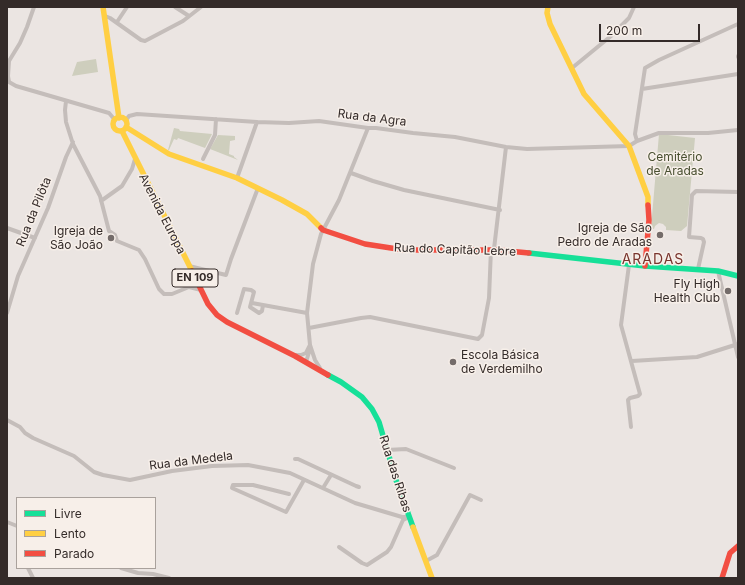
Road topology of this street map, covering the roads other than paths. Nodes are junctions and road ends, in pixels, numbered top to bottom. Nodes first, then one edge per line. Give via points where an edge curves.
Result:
1 (34, 7) edge
2 (103, 7) edge
3 (127, 7) edge
4 (175, 7) edge
5 (201, 7) edge
6 (548, 7) edge
7 (634, 7) edge
8 (105, 16) junction
9 (189, 16) junction
10 (117, 22) junction
11 (738, 24) edge
12 (8, 60) edge
13 (572, 68) junction
14 (738, 74) edge
15 (8, 83) edge
16 (642, 89) junction
17 (66, 101) junction
18 (117, 119) junction
19 (216, 119) junction
20 (126, 120) junction
21 (257, 122) junction
22 (368, 128) junction
23 (124, 129) junction
24 (738, 130) edge
25 (625, 141) junction
26 (637, 141) junction
27 (73, 142) junction
28 (617, 146) junction
29 (629, 146) junction
30 (506, 147) junction
31 (135, 159) junction
32 (204, 159) dead end
33 (351, 173) junction
34 (238, 178) junction
35 (258, 188) junction
36 (738, 192) edge
37 (101, 201) junction
38 (500, 210) junction
39 (7, 228) edge
40 (323, 230) junction
41 (35, 238) junction
42 (493, 249) junction
43 (629, 265) junction
44 (188, 266) junction
45 (645, 266) junction
46 (698, 270) junction
47 (718, 271) junction
48 (192, 272) junction
49 (738, 276) edge
50 (189, 287) junction
51 (201, 290) junction
52 (252, 303) junction
53 (263, 304) junction
54 (237, 313) dead end
55 (308, 313) junction
56 (7, 314) edge
57 (309, 328) junction
58 (310, 345) junction
59 (736, 345) edge
60 (313, 355) junction
61 (294, 356) junction
62 (738, 357) edge
63 (632, 361) junction
64 (306, 362) junction
65 (323, 372) junction
66 (7, 420) edge
67 (631, 427) dead end
68 (387, 450) junction
69 (295, 459) dead end
70 (454, 468) dead end
71 (331, 475) junction
72 (304, 480) junction
73 (246, 485) junction
74 (359, 487) dead end
75 (323, 488) junction
76 (245, 494) junction
77 (289, 494) dead end
78 (481, 500) dead end
79 (409, 517) junction
80 (738, 546) edge
81 (339, 547) dead end
82 (738, 550) edge
83 (426, 560) junction
84 (728, 564) junction
85 (28, 569) edge
86 (124, 569) edge
87 (33, 578) edge
88 (169, 578) edge
89 (432, 578) edge
90 (722, 578) edge

1 - 12 street via 20,43
2 - 8 main road, Avenida Europa / EN 109
3 - 10 street
4 - 9 street
5 - 9 street
6 - 13 main road via 550,24
7 - 13 street via 629,18 611,36
8 - 10 street
8 - 18 main road, Avenida Europa / EN 109
9 - 10 street via 148,41 141,40
11 - 16 street via 645,68
12 - 15 street
13 - 25 main road via 588,99
14 - 16 street
15 - 17 street
16 - 26 street via 635,134
17 - 18 street via 109,113
17 - 27 street via 66,122
18 - 20 main road
18 - 23 main road, Avenida Europa / EN 109 via 113,124 115,128
19 - 20 street, Rua da Agra via 137,114 129,116
19 - 21 street, Rua da Agra
19 - 32 street via 215,134
20 - 23 main road, Avenida Europa / EN 109
21 - 22 street, Rua da Agra via 319,121
21 - 34 street
22 - 30 street, Rua da Agra via 455,137
22 - 33 street
23 - 31 main road, Avenida Europa / EN 109
23 - 34 main road, Rua do Capitão Lebre via 169,154
24 - 26 street via 708,133 659,132
25 - 28 street
25 - 29 main road
26 - 29 street
27 - 37 street
27 - 41 street, Rua da Pilôta
28 - 29 street, Rua da Agra
28 - 30 street, Rua da Agra via 528,149
29 - 45 main road via 648,197
30 - 38 street
31 - 37 street via 132,170 122,186
31 - 44 main road, Avenida Europa / EN 109
33 - 38 street via 404,190
33 - 40 street
34 - 35 main road, Rua do Capitão Lebre
35 - 40 main road, Rua do Capitão Lebre via 307,214
35 - 44 street via 226,275
36 - 46 street via 696,191 692,195 689,237 701,238 704,242
37 - 50 street via 109,232 115,235 117,241 139,250 161,292 168,294
38 - 42 street
39 - 41 street
40 - 42 main road, Rua do Capitão Lebre via 365,244 404,250
40 - 55 street via 313,264
41 - 56 street, Rua da Pilôta via 18,276
42 - 43 main road, Rua do Capitão Lebre
42 - 57 street via 488,304 482,336 478,339 370,317
43 - 45 main road, Rua do Capitão Lebre
43 - 63 street via 621,325
44 - 48 main road, Avenida Europa / EN 109
45 - 46 main road, Rua do Capitão Lebre
46 - 47 main road, Rua do Capitão Lebre
47 - 49 main road, Rua do Capitão Lebre
47 - 59 street
48 - 50 street
48 - 51 main road, Avenida Europa / EN 109
50 - 51 street
51 - 61 main road, Avenida Europa / EN 109 via 217,315
52 - 53 street
52 - 53 street via 250,307 260,313
52 - 54 street via 254,292 244,289
53 - 55 street
55 - 57 street
57 - 58 street
58 - 60 street
58 - 61 street via 306,353
58 - 64 street
59 - 62 street
59 - 63 street via 697,356
60 - 64 street
60 - 65 street
61 - 64 main road, Avenida Europa / EN 109
63 - 67 street via 640,394 628,400
64 - 65 main road, Avenida Europa / EN 109
65 - 68 main road, Rua das Ribas / EN 109 via 362,397 372,409 379,422
66 - 72 street, Rua da Medela via 33,438 74,456 94,472 109,476 130,480 172,471 248,465 290,473
68 - 70 street via 406,449
68 - 79 main road, Rua das Ribas / EN 109
69 - 71 street
71 - 74 street
71 - 75 street
72 - 75 street, Rua da Medela
72 - 76 street via 286,512
73 - 76 street
73 - 76 street via 233,485 232,488
73 - 77 street
75 - 79 street, Rua da Medela via 355,503
78 - 83 street via 470,495 437,555
79 - 81 street via 403,520 387,552 367,565
79 - 83 main road, Rua das Ribas / EN 109
80 - 84 main road via 730,553
82 - 84 main road
83 - 89 main road, Rua das Ribas / EN 109
84 - 90 main road
85 - 87 street
86 - 88 street

